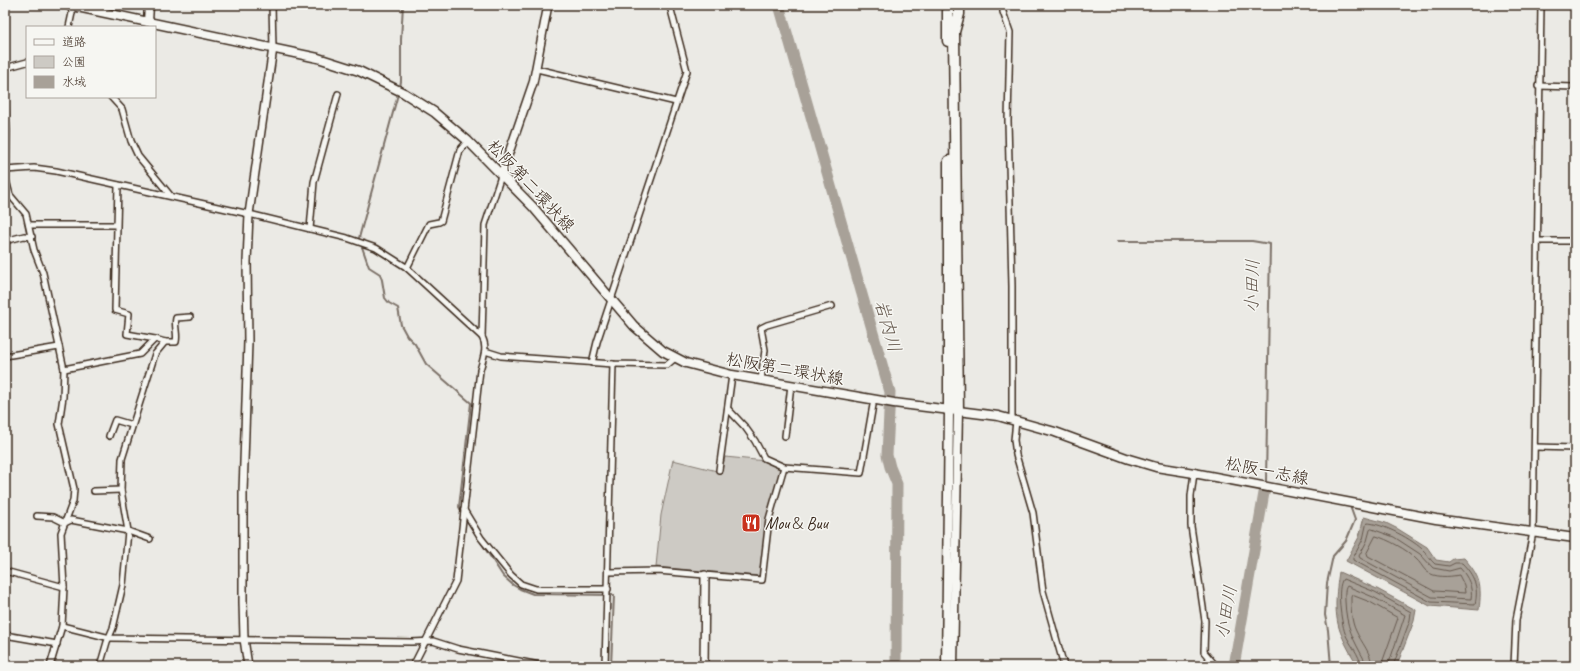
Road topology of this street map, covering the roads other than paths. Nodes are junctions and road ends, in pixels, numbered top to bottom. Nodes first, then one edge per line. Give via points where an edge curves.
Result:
1 (70, 5) edge
2 (149, 5) edge
3 (272, 5) edge
4 (548, 5) edge
5 (948, 5) edge
6 (959, 5) edge
7 (1003, 5) edge
8 (1541, 5) edge
9 (671, 10) dead end
10 (148, 22) junction
11 (69, 26) edge
12 (273, 48) junction
13 (26, 62) edge
14 (5, 68) edge
15 (537, 69) junction
16 (1538, 86) junction
17 (1575, 87) edge
18 (338, 94) dead end
19 (112, 98) edge
20 (676, 102) junction
21 (5, 106) edge
22 (468, 141) junction
23 (5, 170) edge
24 (501, 176) junction
25 (118, 185) junction
26 (170, 195) junction
27 (249, 214) junction
28 (29, 225) junction
29 (116, 225) junction
30 (310, 229) junction
31 (32, 237) junction
32 (5, 241) edge
33 (1538, 241) junction
34 (1575, 242) edge
35 (407, 268) junction
36 (612, 300) junction
37 (832, 306) dead end
38 (190, 317) dead end
39 (482, 337) junction
40 (155, 339) junction
41 (165, 342) junction
42 (59, 347) junction
43 (485, 351) junction
44 (5, 356) edge
45 (675, 358) junction
46 (592, 362) junction
47 (613, 364) junction
48 (64, 369) junction
49 (732, 375) junction
50 (761, 380) junction
51 (791, 385) junction
52 (873, 405) dead end
53 (728, 409) junction
54 (954, 412) junction
55 (1014, 420) junction
56 (132, 425) junction
57 (109, 436) dead end
58 (785, 436) dead end
59 (1535, 447) junction
60 (1575, 448) edge
61 (784, 467) junction
62 (719, 470) dead end
63 (1194, 473) junction
64 (121, 490) junction
65 (94, 491) dead end
66 (463, 514) junction
67 (37, 516) dead end
68 (64, 523) junction
69 (128, 532) junction
70 (1533, 532) junction
71 (1575, 538) edge
72 (150, 539) dead end
73 (5, 571) edge
74 (609, 572) junction
75 (705, 575) junction
76 (64, 587) junction
77 (608, 591) junction
78 (62, 626) junction
79 (5, 635) edge
80 (110, 638) junction
81 (244, 640) junction
82 (426, 641) junction
83 (57, 644) junction
84 (50, 666) edge
85 (100, 666) edge
86 (248, 666) edge
87 (413, 666) edge
88 (544, 666) edge
89 (605, 666) edge
90 (704, 666) edge
91 (946, 666) edge
92 (954, 666) edge
93 (1064, 666) edge
94 (1216, 666) edge
95 (1514, 666) edge

1 - 10 main road, 松阪第二環状線
1 - 11 street via 72,13
2 - 10 main road
3 - 12 street
4 - 15 street
5 - 54 highway
6 - 54 highway via 954,32
7 - 55 street via 1010,32 1008,113
8 - 16 street
9 - 20 street via 687,71
10 - 12 main road, 松阪第二環状線
12 - 22 main road, 松阪第二環状線 via 341,65 396,88 434,112
12 - 27 street
13 - 14 street
15 - 20 street
15 - 24 street
16 - 17 street
16 - 33 street
18 - 30 street via 314,182
19 - 26 street via 122,109 138,156
20 - 36 street
21 - 23 street
22 - 24 main road, 松阪第二環状線
22 - 35 street via 460,150 440,221 429,224
23 - 25 street via 34,168
23 - 28 street via 10,195 26,214
24 - 36 main road, 松阪第二環状線 via 533,207
24 - 39 street via 485,225
25 - 26 street
25 - 29 street
26 - 27 street
27 - 30 street
27 - 81 street via 243,492
28 - 29 street
28 - 31 street
29 - 40 street via 115,310 130,314 127,334
30 - 35 street via 376,248
31 - 32 street via 24,236
31 - 42 street via 43,273
33 - 34 street
33 - 59 street
35 - 39 street
36 - 45 main road, 松阪第二環状線 via 642,334
36 - 46 street
37 - 50 street via 761,328 765,350
38 - 41 street via 176,318 176,342
39 - 43 street via 485,341
40 - 41 street
40 - 48 street via 140,354
41 - 56 street via 155,354
42 - 44 street
42 - 48 street
43 - 46 street via 501,356
43 - 66 street via 480,370
45 - 47 street via 667,365
45 - 49 main road, 松阪第二環状線
46 - 47 street
47 - 74 street
48 - 68 street via 59,424 74,489 73,502
49 - 50 main road, 松阪第二環状線
49 - 53 street
50 - 51 main road, 松阪第二環状線
51 - 54 main road, 松阪第二環状線
51 - 58 street
52 - 61 street via 861,473
53 - 61 street via 748,431 764,458
53 - 62 street
54 - 55 main road, 松阪一志線
54 - 91 main road
54 - 92 main road
55 - 63 main road, 松阪一志線 via 1135,461
55 - 93 street via 1016,455 1032,513 1044,591
56 - 57 street via 115,420
56 - 64 street via 122,459
59 - 60 street
59 - 70 street
61 - 75 street via 770,519 762,580
63 - 70 main road, 松阪一志線 via 1436,519
63 - 94 street via 1190,526 1205,621 1204,652
64 - 65 street
64 - 69 street
66 - 77 street via 521,584 536,589
66 - 82 street via 456,581
67 - 68 street via 53,517
68 - 69 street via 71,520
68 - 76 street via 61,533
69 - 72 street
69 - 80 street via 123,585
70 - 71 main road, 松阪一志線
70 - 95 street via 1516,620
73 - 76 street
74 - 75 street via 658,571
74 - 77 street
75 - 90 street
76 - 78 street
77 - 89 street
78 - 80 street
78 - 83 street
79 - 83 street
80 - 81 street
80 - 85 street via 106,642
81 - 82 street
81 - 86 street
82 - 87 street
82 - 88 street
83 - 84 street

